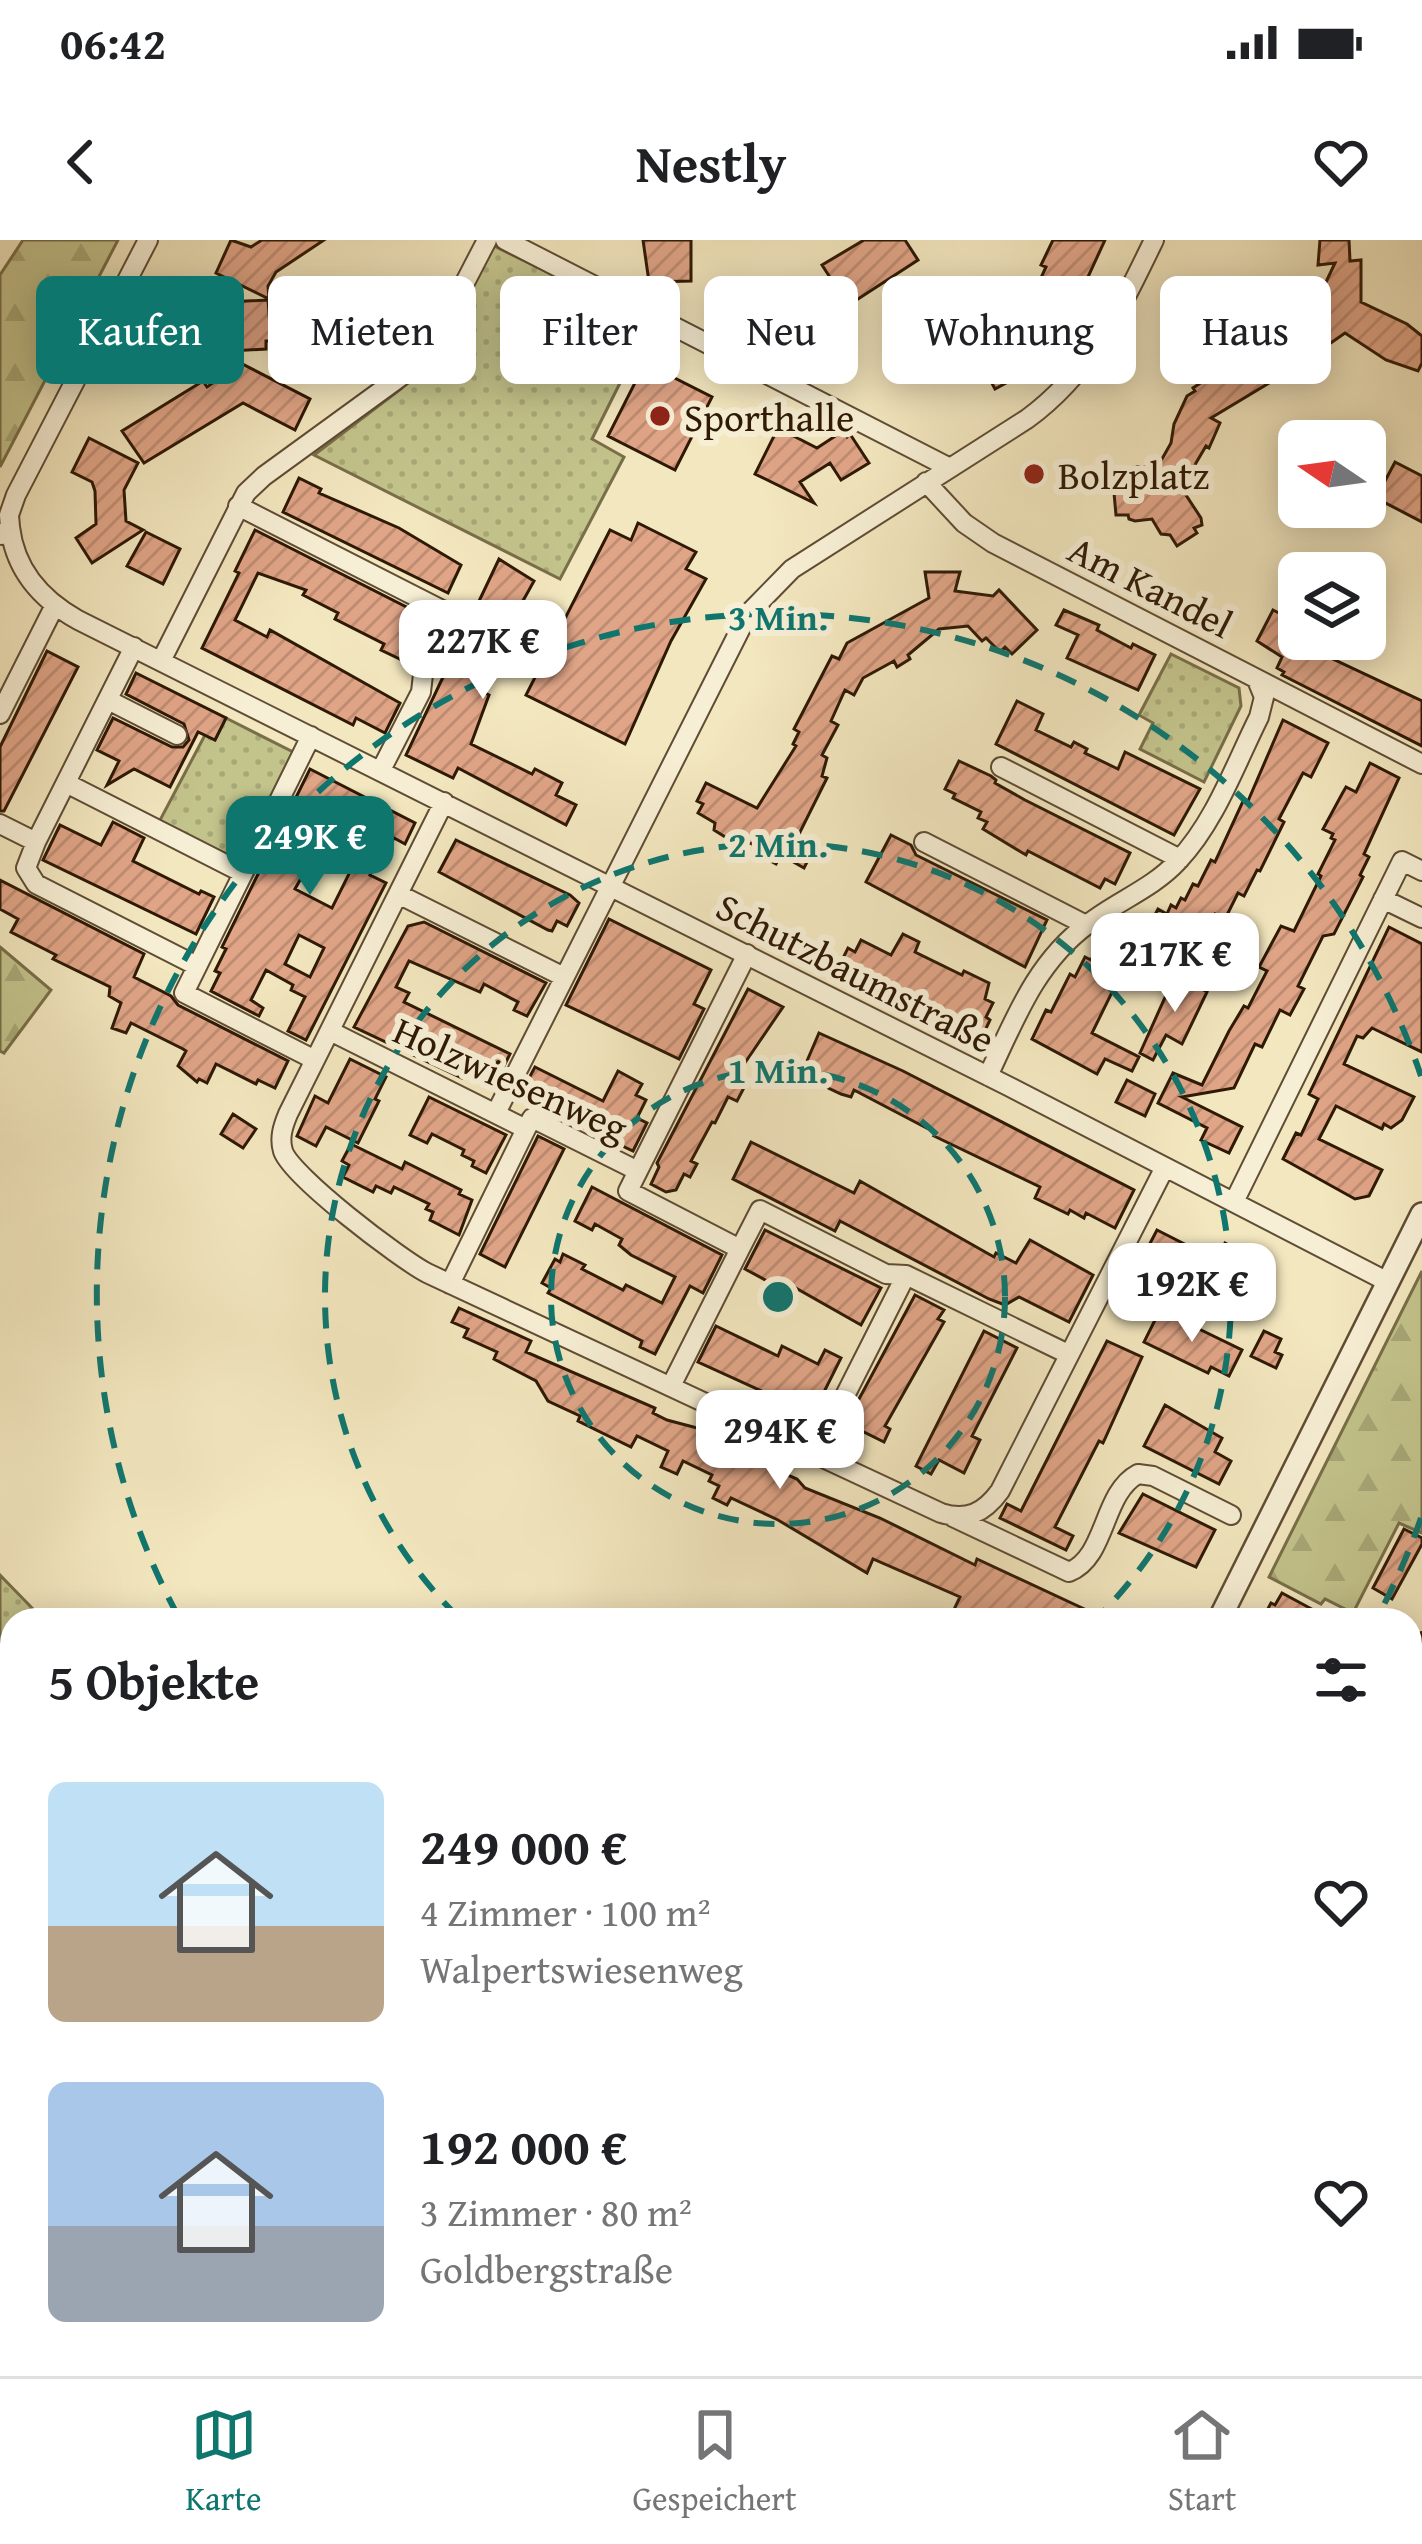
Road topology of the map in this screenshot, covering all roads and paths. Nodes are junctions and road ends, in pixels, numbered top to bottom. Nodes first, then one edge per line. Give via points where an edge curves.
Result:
1 (148, 240) edge
2 (488, 240) edge
3 (505, 240) edge
4 (1154, 240) edge
5 (950, 468) junction
6 (926, 482) junction
7 (238, 506) junction
8 (5, 532) edge
9 (54, 607) junction
10 (134, 647) junction
11 (161, 661) junction
12 (1257, 680) junction
13 (107, 700) junction
14 (0, 714) edge
15 (177, 735) dead end
16 (311, 736) junction
17 (1422, 764) edge
18 (1001, 767) dead end
19 (381, 770) junction
20 (66, 783) junction
21 (444, 802) junction
22 (0, 824) edge
23 (36, 842) junction
24 (924, 842) dead end
25 (1180, 859) junction
26 (1422, 871) edge
27 (243, 873) junction
28 (609, 884) junction
29 (398, 894) junction
30 (1383, 899) junction
31 (1422, 918) edge
32 (1086, 925) junction
33 (746, 955) junction
34 (197, 966) junction
35 (564, 976) junction
36 (330, 1031) junction
37 (315, 1060) junction
38 (988, 1076) junction
39 (496, 1113) junction
40 (526, 1129) junction
41 (1165, 1167) junction
42 (638, 1171) junction
43 (1234, 1202) junction
44 (1422, 1214) edge
45 (740, 1249) junction
46 (906, 1275) junction
47 (1388, 1282) junction
48 (450, 1284) junction
49 (1068, 1354) junction
50 (670, 1386) junction
51 (815, 1455) junction
52 (1232, 1515) dead end
53 (953, 1517) junction
54 (1225, 1608) edge

1 - 8 street via 16,495
2 - 7 street via 418,364 264,476
3 - 5 street
4 - 5 street via 1101,344 1070,383
5 - 6 street
6 - 12 street, Am Kandel via 993,543
6 - 28 street via 792,569 748,614
7 - 11 street
7 - 19 street via 450,614
8 - 9 street, Schutzbaumstraße
9 - 10 street, Schutzbaumstraße
9 - 14 street
10 - 11 street, Schutzbaumstraße
10 - 13 street
11 - 16 street, Schutzbaumstraße
12 - 17 street, Am Kandel
12 - 25 street via 1264,697 1259,717
13 - 15 street
13 - 20 street
16 - 19 street, Schutzbaumstraße
16 - 27 street
18 - 25 street
19 - 21 street, Schutzbaumstraße
20 - 23 street
20 - 27 street
21 - 28 street, Schutzbaumstraße
21 - 29 street
22 - 23 street
23 - 34 street via 26,868 36,884
24 - 32 street
25 - 32 street
26 - 30 street via 1402,861
27 - 34 street
28 - 33 street, Schutzbaumstraße
28 - 35 street
29 - 35 street
29 - 36 street
30 - 31 street
30 - 43 street
32 - 38 street via 1042,968
33 - 38 street, Schutzbaumstraße
33 - 42 street
34 - 37 street via 184,993
35 - 39 street
36 - 37 street
36 - 39 street, Holzwiesenweg
37 - 48 street via 284,1125 285,1156 393,1253
38 - 41 street, Schutzbaumstraße
39 - 40 street, Holzwiesenweg
40 - 42 street, Holzwiesenweg via 532,1118
40 - 48 street
41 - 43 street, Schutzbaumstraße
41 - 49 street
42 - 45 street, Holzwiesenweg via 628,1191
43 - 47 street, Schutzbaumstraße
44 - 47 street
45 - 46 street via 760,1210 886,1274
45 - 50 street
46 - 49 street
46 - 51 street
47 - 54 street
48 - 50 street
49 - 53 street via 1000,1491 982,1511
50 - 51 street
51 - 53 street
52 - 53 street via 1138,1474 1123,1487 1084,1564 1069,1572

